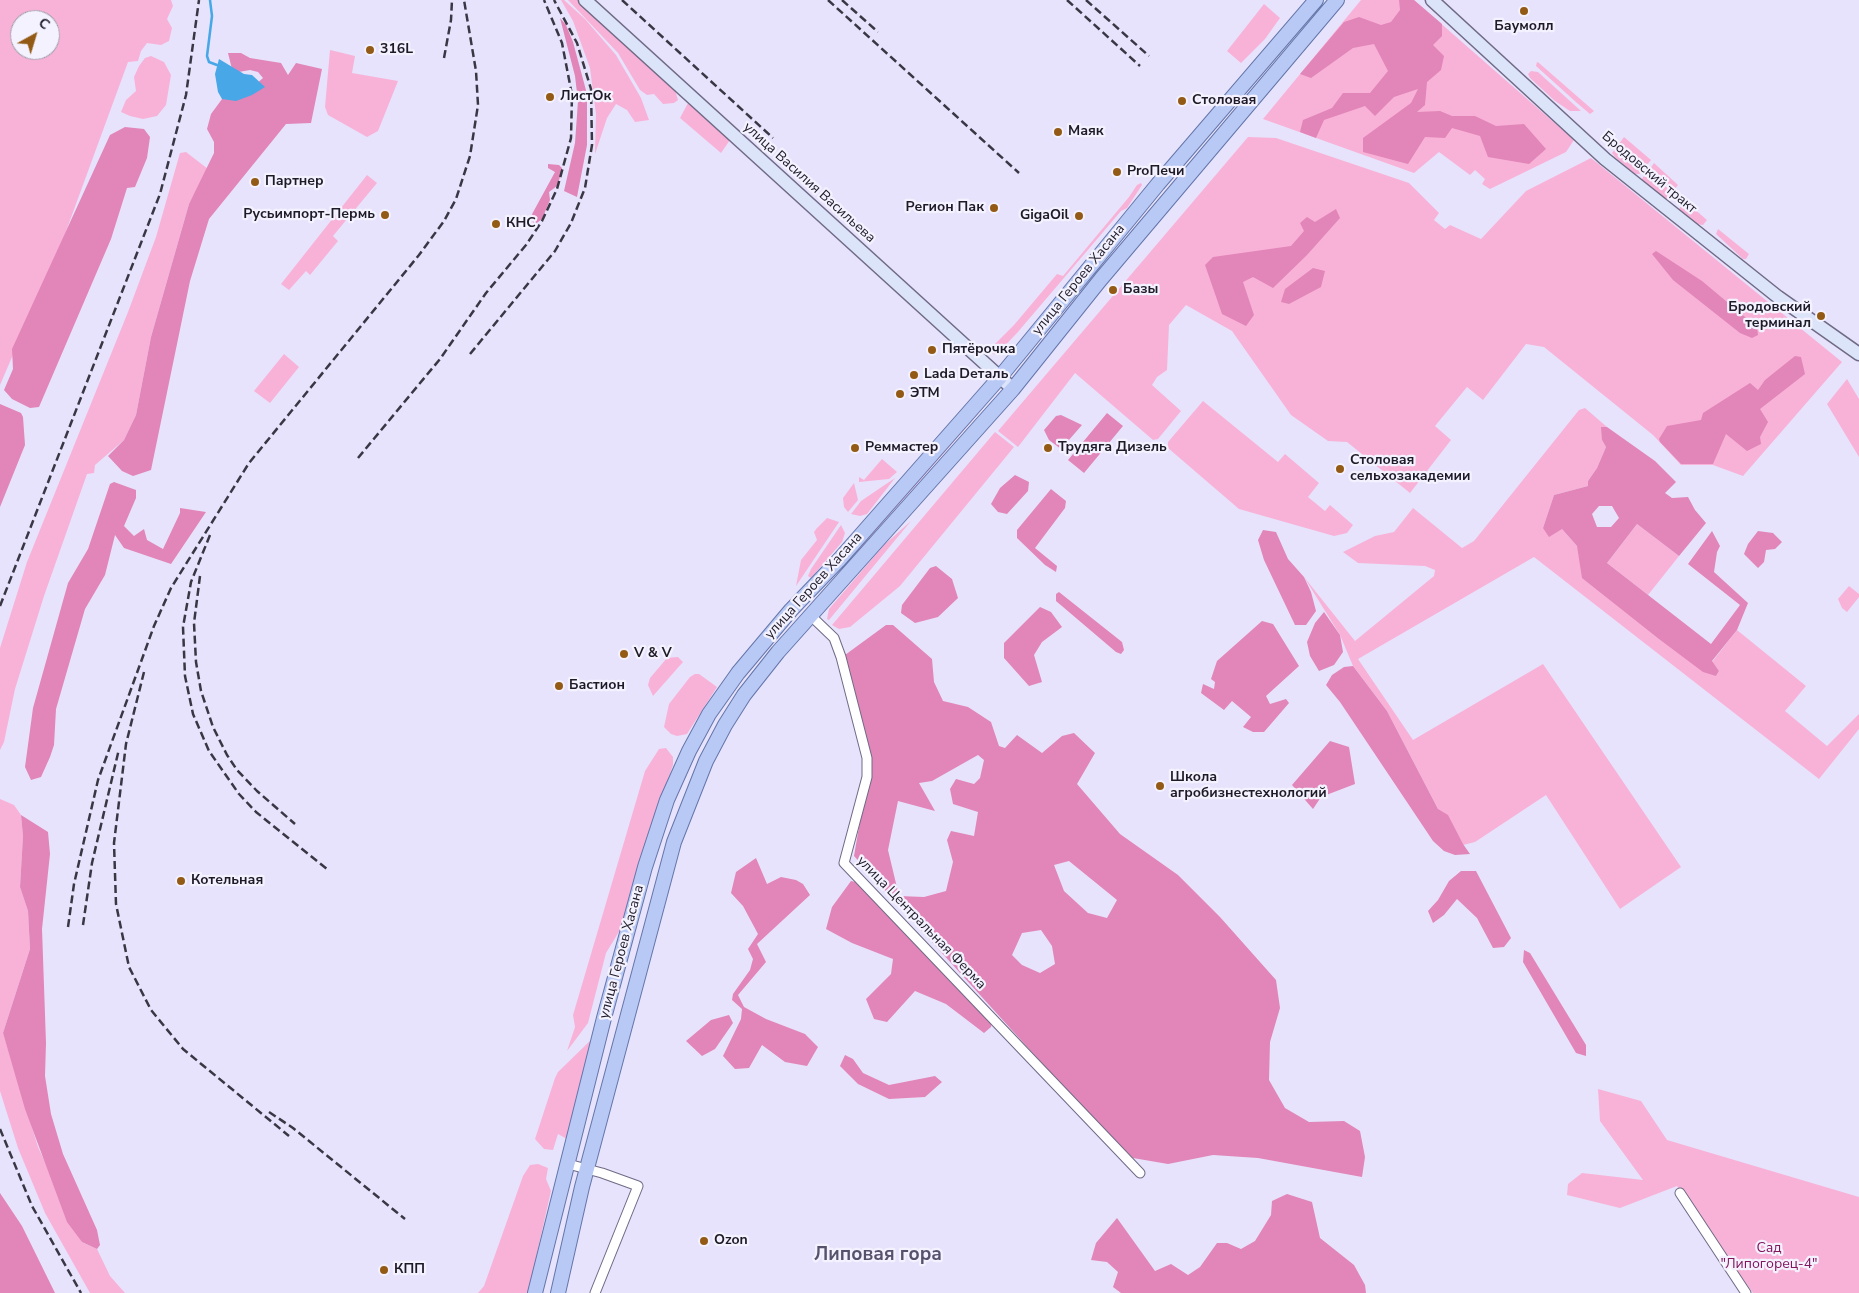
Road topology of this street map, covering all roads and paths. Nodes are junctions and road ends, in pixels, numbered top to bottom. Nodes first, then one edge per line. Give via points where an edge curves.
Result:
1 (585, 0) edge
2 (1316, 0) edge
3 (1337, 0) edge
4 (1432, 0) edge
5 (1859, 354) edge
6 (1000, 377) junction
7 (1012, 389) junction
8 (810, 615) junction
9 (568, 1164) junction
10 (587, 1168) junction
11 (1140, 1173) dead end
12 (1680, 1193) dead end
13 (535, 1293) edge
14 (558, 1293) edge
15 (595, 1293) edge
16 (1746, 1293) edge

1 - 6 main road, улица Василия Васильева
2 - 6 main road, улица Героев Хасана via 1158,184
3 - 7 main road, улица Героев Хасана
4 - 5 main road, Бродовский тракт via 1605,158 1778,298
6 - 7 main road, улица Василия Васильева
6 - 9 main road, улица Героев Хасана via 791,610 738,673 705,721 667,800 656,832 604,1018
7 - 8 main road, улица Героев Хасана
8 - 10 main road, улица Героев Хасана via 744,695 706,761 686,809 664,875
8 - 11 street, улица Центральная Ферма via 834,638 867,758 865,784 844,863
9 - 10 street
9 - 13 main road, улица Героев Хасана
10 - 14 main road, улица Героев Хасана
10 - 15 street via 638,1186
12 - 16 street

